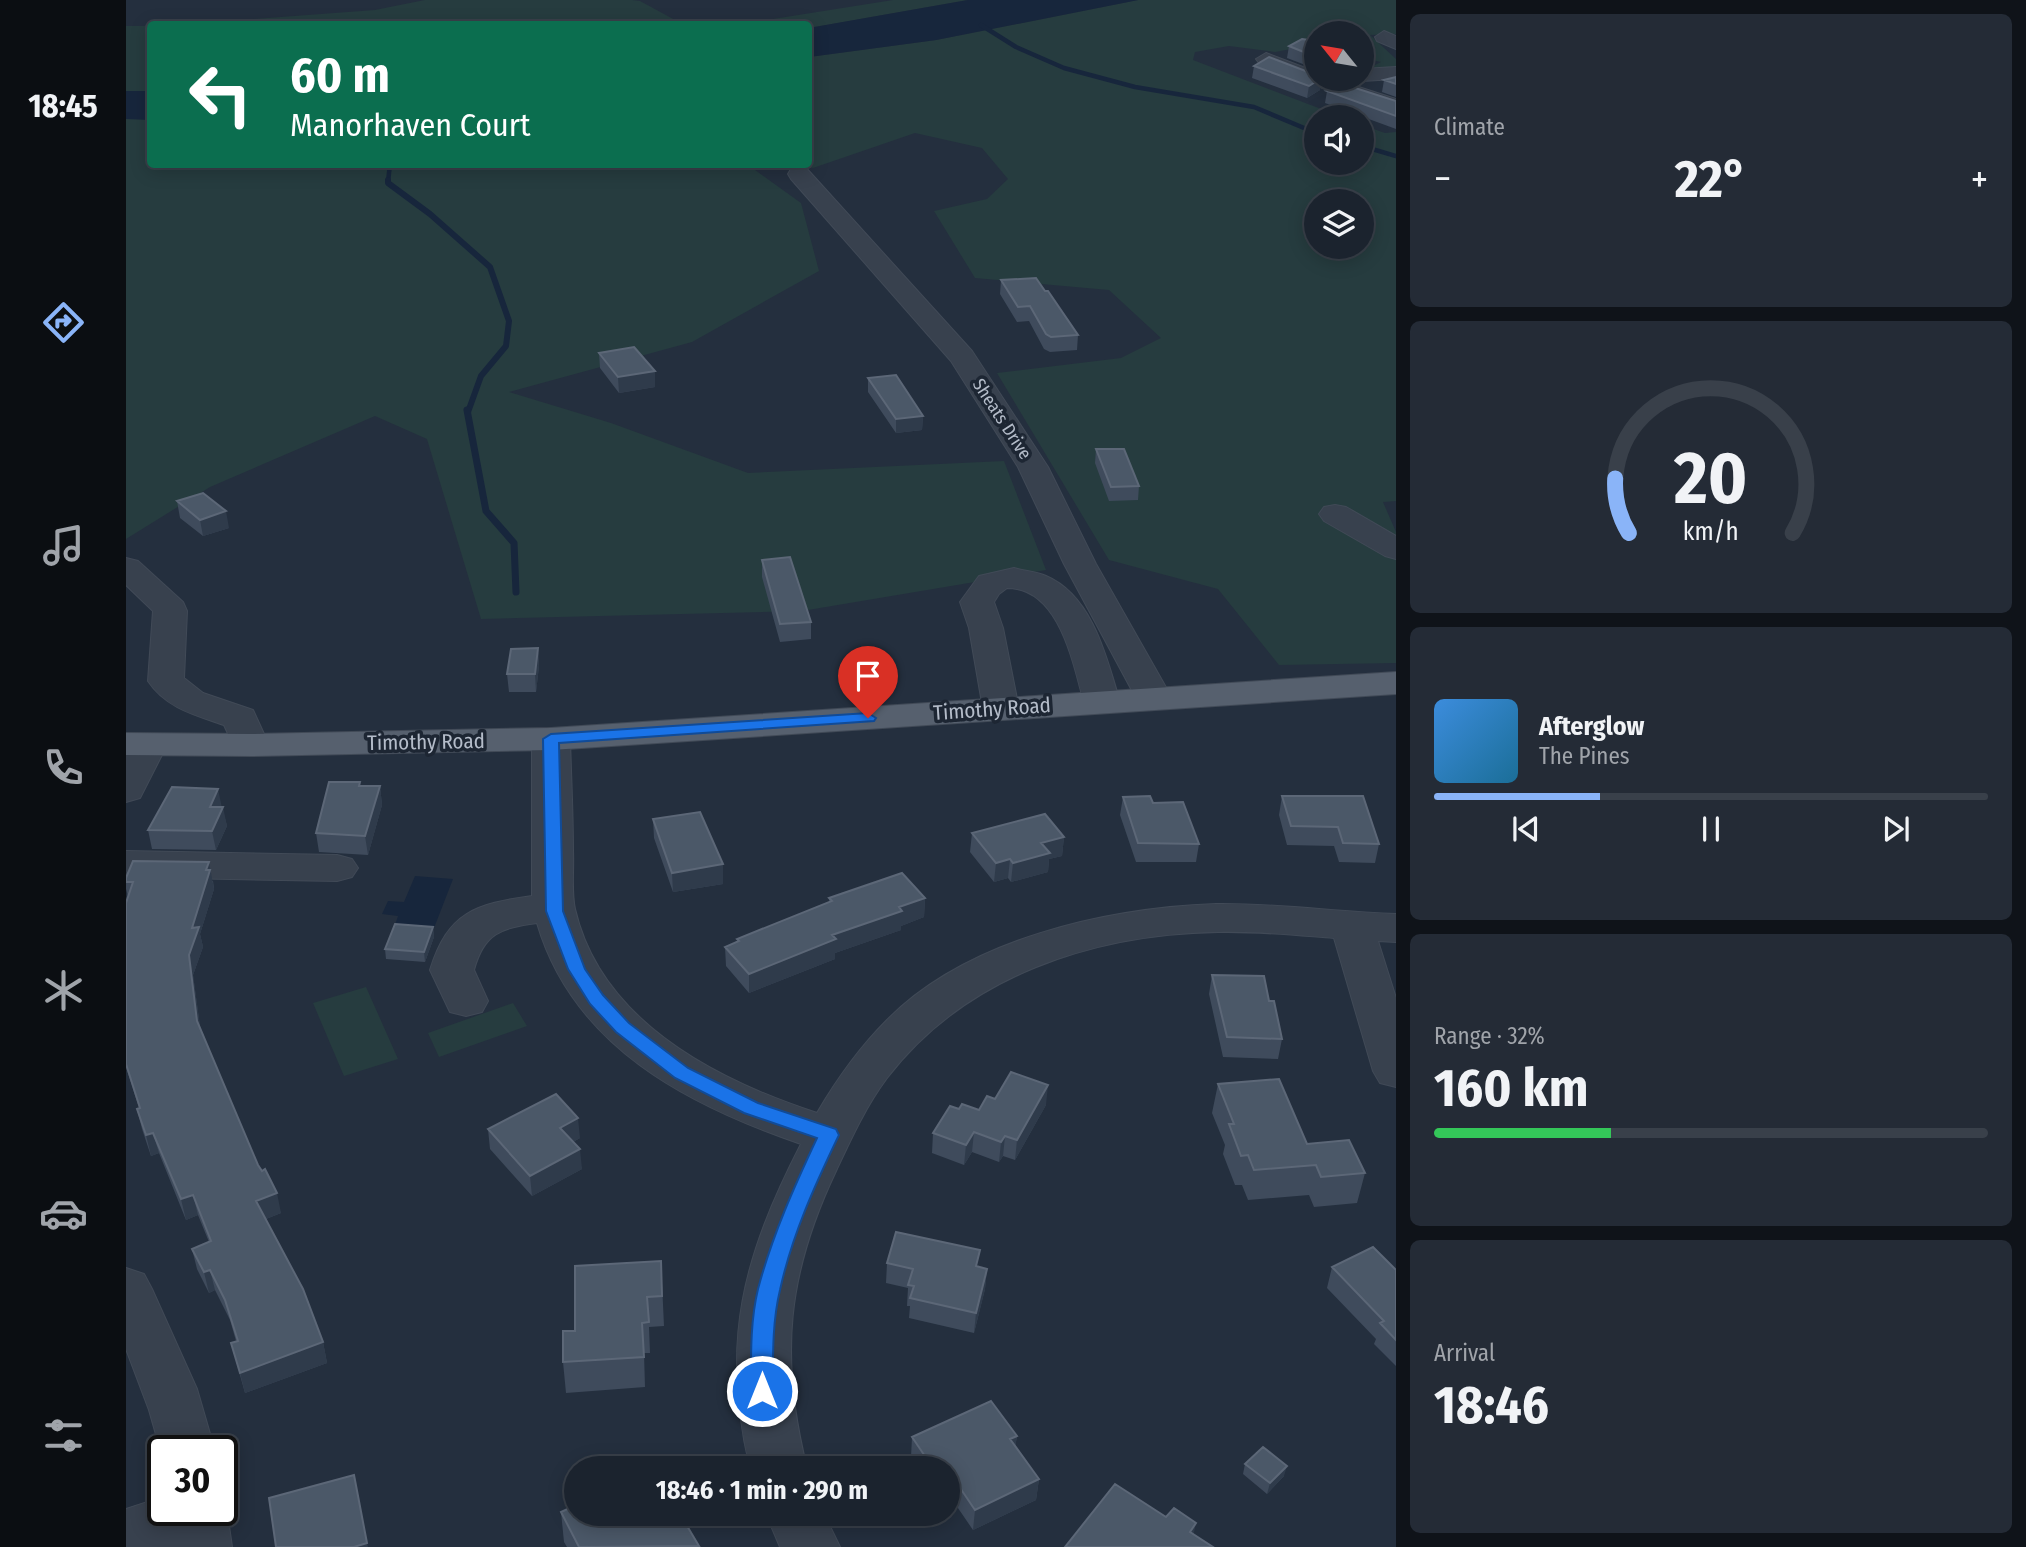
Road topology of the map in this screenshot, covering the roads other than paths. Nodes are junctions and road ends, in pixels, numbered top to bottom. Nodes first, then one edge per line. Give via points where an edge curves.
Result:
1 (1266, 59) edge
2 (1304, 71) edge
3 (1396, 73) edge
4 (1374, 74) edge
5 (1359, 91) edge
6 (1396, 106) edge
7 (799, 174) dead end
8 (1335, 513) dead end
9 (1396, 549) edge
10 (126, 568) edge
11 (1396, 683) edge
12 (1154, 698) junction
13 (1102, 702) junction
14 (1001, 709) junction
15 (551, 739) junction
16 (137, 745) edge
17 (250, 746) junction
18 (126, 790) edge
19 (126, 864) edge
20 (337, 868) dead end
21 (554, 908) junction
22 (1374, 928) edge
23 (466, 1001) dead end
24 (1396, 1071) edge
25 (829, 1135) junction
26 (126, 1289) edge
27 (184, 1435) edge
28 (776, 1456) edge
29 (181, 1526) edge
30 (800, 1526) edge
31 (126, 1535) edge
32 (810, 1547) edge

1 - 2 street
3 - 4 street
5 - 6 street
7 - 12 street, Sheats Drive via 962,357 1033,467
8 - 9 street
10 - 17 street via 166,602 170,611 166,681 190,701 240,718
11 - 12 main road, Timothy Road
12 - 13 main road, Timothy Road
13 - 14 main road, Timothy Road
13 - 14 street via 1087,647 1055,595 1035,583 1008,578 990,582 977,603
14 - 15 main road, Timothy Road
15 - 17 main road, Timothy Road
15 - 21 street
16 - 17 main road, Timothy Road
16 - 18 street
19 - 20 street
21 - 23 street via 502,915 460,943 452,970
21 - 25 street via 577,969 623,1028 681,1073 725,1098
22 - 24 street
22 - 25 street via 1219,918 1172,920 1083,936 1000,964 963,983 901,1034 872,1065
25 - 28 street via 796,1204 769,1290 762,1336 762,1391
26 - 27 street
29 - 31 street
30 - 32 street

